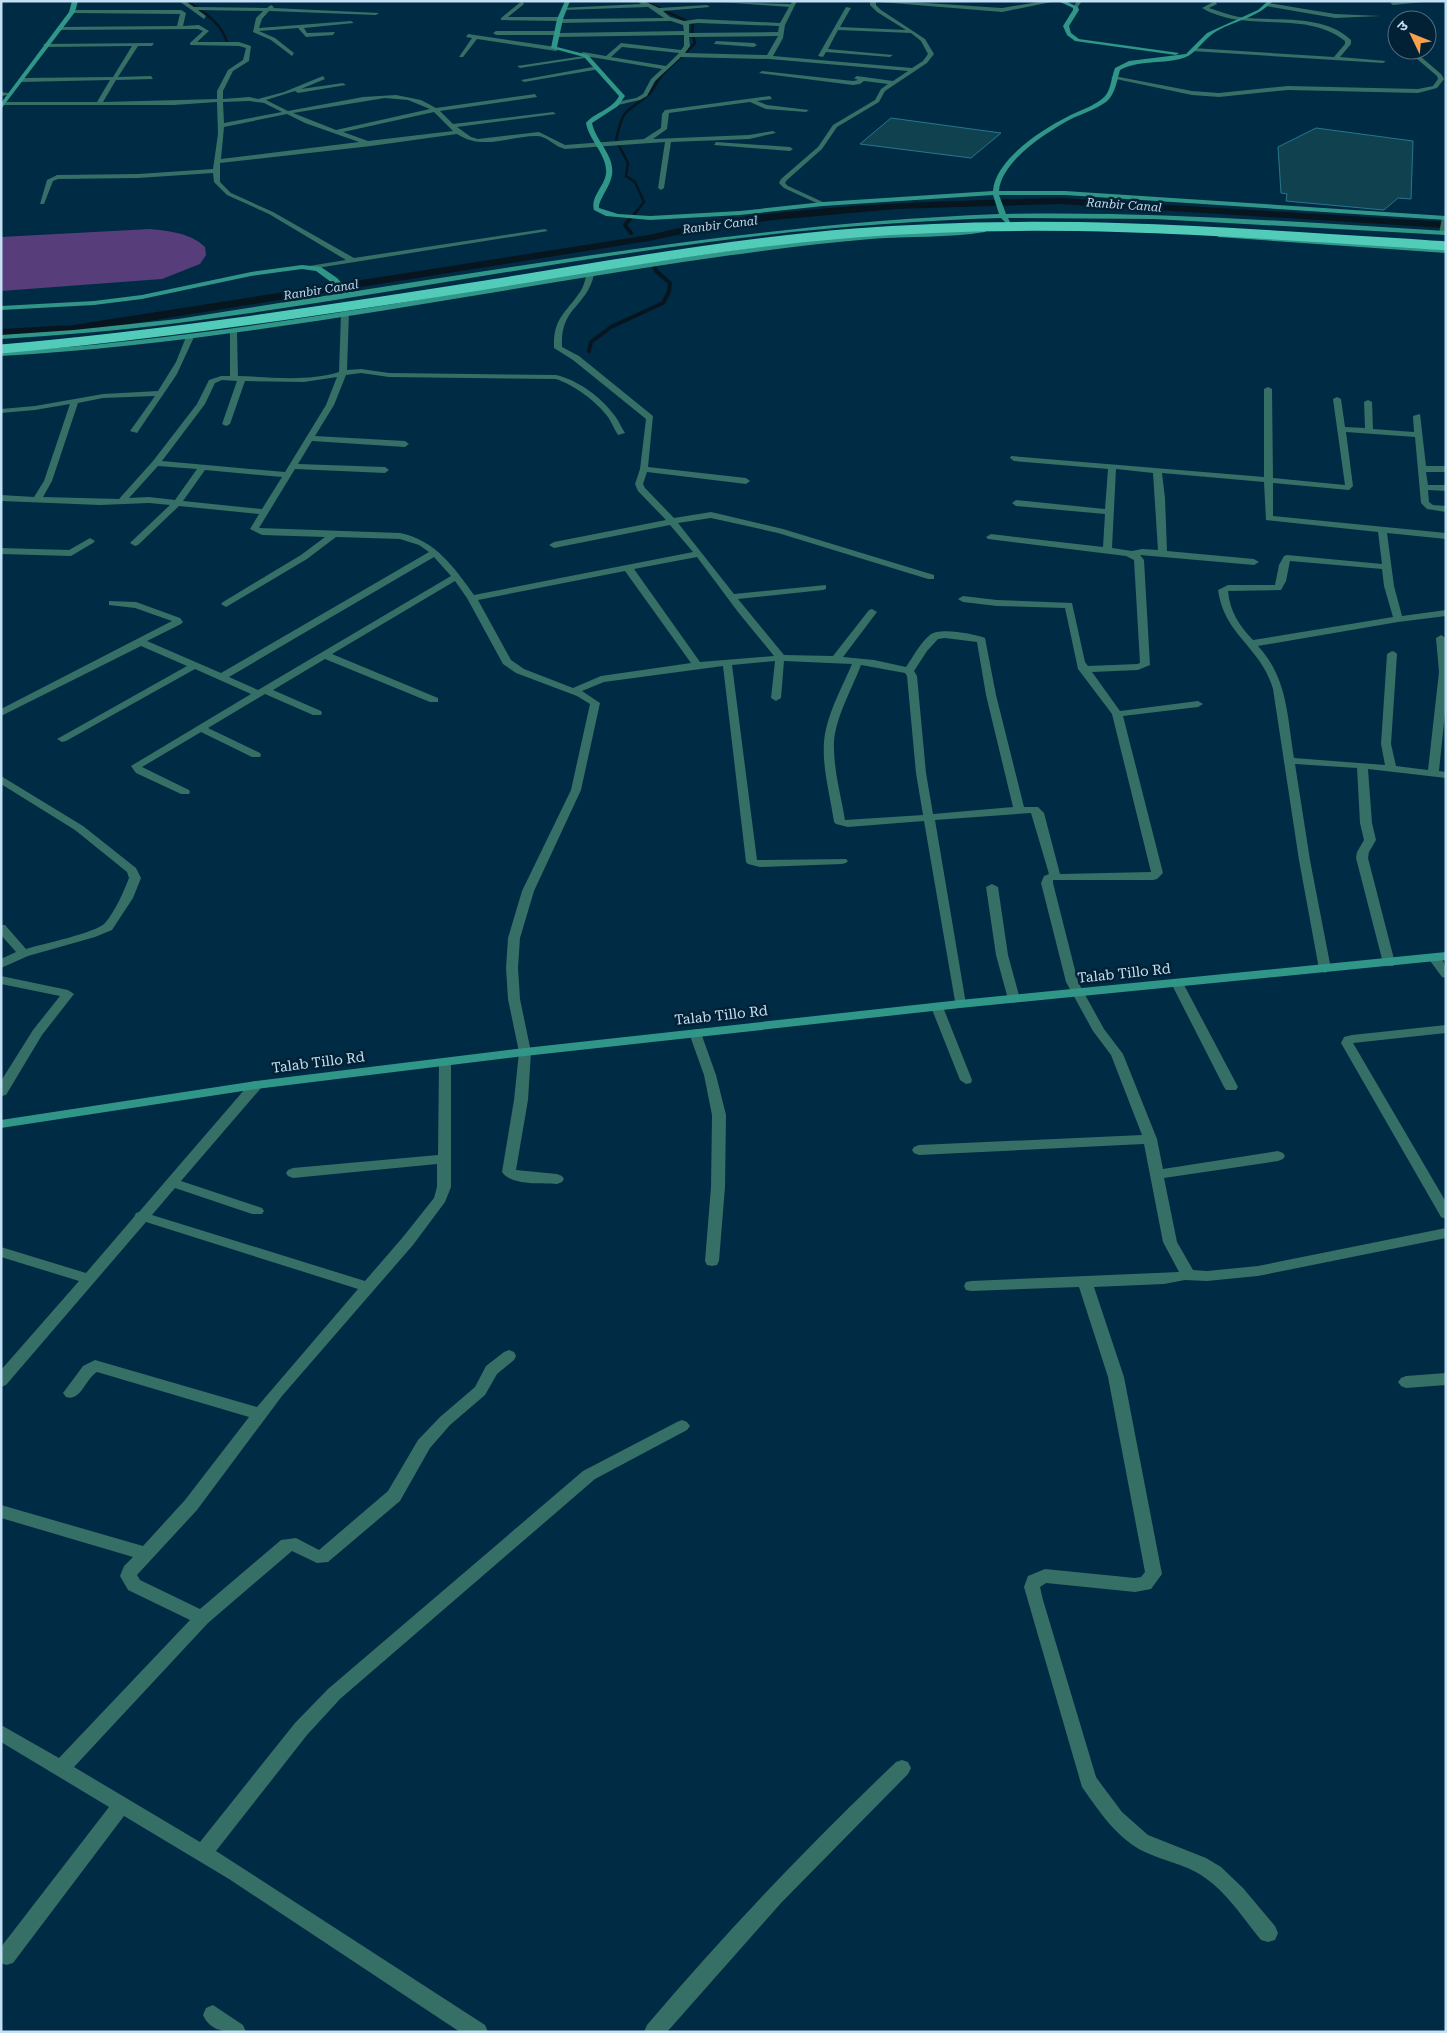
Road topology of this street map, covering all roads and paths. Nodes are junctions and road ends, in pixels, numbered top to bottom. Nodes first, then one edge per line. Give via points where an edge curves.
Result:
1 (75, 1) edge
2 (181, 1) edge
3 (278, 1) edge
4 (568, 1) edge
5 (639, 1) edge
6 (873, 1) edge
7 (961, 1) edge
8 (1054, 1) edge
9 (1060, 1) edge
10 (1080, 1) edge
11 (1431, 1) edge
12 (726, 2) edge
13 (883, 2) edge
14 (522, 3) dead end
15 (905, 3) edge
16 (1216, 3) dead end
17 (1269, 3) edge
18 (1393, 3) dead end
19 (794, 4) edge
20 (648, 5) junction
21 (707, 7) dead end
22 (957, 7) junction
23 (1075, 7) junction
24 (196, 8) junction
25 (564, 8) junction
26 (848, 8) dead end
27 (268, 10) junction
28 (72, 12) junction
29 (904, 12) dead end
30 (376, 13) dead end
31 (667, 13) junction
32 (703, 14) dead end
33 (204, 16) dead end
34 (1378, 16) dead end
35 (114, 19) dead end
36 (1241, 19) junction
37 (560, 20) junction
38 (686, 22) junction
39 (351, 23) dead end
40 (782, 25) junction
41 (180, 26) junction
42 (300, 27) junction
43 (108, 28) junction
44 (837, 28) junction
45 (58, 30) junction
46 (256, 30) junction
47 (342, 32) dead end
48 (910, 32) junction
49 (496, 33) dead end
50 (104, 34) dead end
51 (556, 34) junction
52 (690, 34) junction
53 (781, 34) junction
54 (468, 36) dead end
55 (476, 37) junction
56 (707, 43) dead end
57 (136, 44) junction
58 (152, 44) dead end
59 (46, 45) junction
60 (754, 45) dead end
61 (556, 49) junction
62 (1191, 52) junction
63 (292, 54) dead end
64 (684, 54) junction
65 (770, 54) junction
66 (821, 55) junction
67 (890, 55) dead end
68 (461, 56) dead end
69 (586, 56) junction
70 (607, 58) junction
71 (1336, 58) junction
72 (1420, 60) edge
73 (1384, 62) dead end
74 (520, 66) dead end
75 (598, 68) junction
76 (667, 68) junction
77 (914, 70) junction
78 (762, 73) dead end
79 (828, 74) dead end
80 (151, 78) dead end
81 (323, 78) dead end
82 (1114, 78) junction
83 (116, 79) junction
84 (863, 79) junction
85 (21, 80) junction
86 (524, 80) dead end
87 (894, 83) junction
88 (344, 86) dead end
89 (286, 93) junction
90 (1, 94) edge
91 (11, 94) junction
92 (535, 96) dead end
93 (770, 98) dead end
94 (218, 100) junction
95 (260, 100) junction
96 (748, 100) junction
97 (99, 103) junction
98 (618, 103) junction
99 (2, 105) edge
100 (436, 110) junction
101 (806, 110) dead end
102 (286, 112) junction
103 (552, 114) dead end
104 (220, 126) junction
105 (452, 126) junction
106 (336, 132) junction
107 (458, 132) junction
108 (773, 133) dead end
109 (695, 139) junction
110 (668, 140) junction
111 (645, 141) junction
112 (371, 144) junction
113 (602, 145) junction
114 (790, 149) dead end
115 (217, 161) junction
116 (216, 171) junction
117 (661, 188) dead end
118 (996, 194) junction
119 (42, 204) dead end
120 (822, 204) junction
121 (1004, 216) junction
122 (1445, 219) edge
123 (994, 230) junction
124 (546, 231) dead end
125 (1444, 234) edge
126 (1446, 246) edge
127 (1446, 251) edge
128 (353, 261) junction
129 (311, 268) junction
130 (590, 275) junction
131 (330, 280) junction
132 (346, 293) junction
133 (336, 294) junction
134 (1, 308) edge
135 (345, 313) junction
136 (233, 331) junction
137 (1, 337) edge
138 (190, 337) junction
139 (1, 341) edge
140 (1, 348) edge
141 (1, 354) edge
142 (343, 373) junction
143 (238, 379) junction
144 (1268, 389) dead end
145 (159, 393) junction
146 (1337, 399) dead end
147 (75, 401) junction
148 (1368, 402) dead end
149 (1, 411) edge
150 (1417, 416) dead end
151 (226, 424) dead end
152 (1340, 429) junction
153 (134, 431) dead end
154 (1369, 431) junction
155 (620, 433) dead end
156 (1419, 435) junction
157 (310, 438) junction
158 (405, 444) dead end
159 (1014, 458) dead end
160 (156, 462) junction
161 (293, 466) junction
162 (203, 467) junction
163 (1112, 467) junction
164 (1422, 468) junction
165 (644, 469) junction
166 (385, 470) dead end
167 (1446, 470) edge
168 (1158, 471) junction
169 (287, 474) junction
170 (1270, 480) junction
171 (746, 482) dead end
172 (1424, 487) junction
173 (1446, 488) edge
174 (1, 498) edge
175 (38, 498) junction
176 (121, 502) junction
177 (177, 503) junction
178 (1016, 503) dead end
179 (1446, 508) edge
180 (264, 512) junction
181 (1109, 512) junction
182 (671, 522) junction
183 (1382, 530) junction
184 (334, 534) junction
185 (1446, 536) edge
186 (991, 537) dead end
187 (90, 542) dead end
188 (135, 543) dead end
189 (554, 545) dead end
190 (1107, 550) junction
191 (1, 551) edge
192 (434, 553) junction
193 (1163, 553) junction
194 (699, 554) junction
195 (1133, 554) junction
196 (1254, 562) dead end
197 (1387, 567) junction
198 (628, 568) junction
199 (456, 577) junction
200 (931, 577) dead end
201 (823, 587) dead end
202 (731, 597) junction
203 (472, 598) junction
204 (963, 599) dead end
205 (112, 603) dead end
206 (226, 604) dead end
207 (872, 612) dead end
208 (1446, 613) edge
209 (1398, 619) junction
210 (1441, 638) dead end
211 (141, 642) junction
212 (1250, 644) junction
213 (1392, 654) dead end
214 (324, 655) junction
215 (780, 656) junction
216 (836, 659) junction
217 (858, 661) junction
218 (726, 662) junction
219 (195, 665) junction
220 (697, 665) junction
221 (1083, 669) junction
222 (909, 671) junction
223 (221, 676) junction
224 (574, 691) junction
225 (262, 692) junction
226 (776, 698) dead end
227 (434, 700) dead end
228 (1198, 704) dead end
229 (1, 713) edge
230 (317, 714) dead end
231 (1117, 714) junction
232 (201, 728) junction
233 (62, 739) dead end
234 (256, 755) dead end
235 (1291, 760) junction
236 (1362, 766) junction
237 (1391, 769) junction
238 (1433, 773) junction
239 (1446, 775) edge
240 (1, 779) edge
241 (184, 792) dead end
242 (1019, 810) junction
243 (930, 817) junction
244 (842, 861) dead end
245 (1055, 877) junction
246 (992, 887) dead end
247 (1, 928) edge
248 (24, 953) junction
249 (1440, 957) edge
250 (1389, 963) junction
251 (1, 964) edge
252 (1326, 969) junction
253 (1446, 974) edge
254 (1, 980) edge
255 (1177, 983) junction
256 (1077, 993) junction
257 (1014, 999) junction
258 (960, 1004) junction
259 (937, 1007) junction
260 (1446, 1030) edge
261 (695, 1033) junction
262 (525, 1052) junction
263 (445, 1062) junction
264 (966, 1080) dead end
265 (256, 1085) junction
266 (1231, 1087) dead end
267 (1, 1092) edge
268 (1, 1124) edge
269 (1150, 1139) junction
270 (919, 1150) dead end
271 (1278, 1156) dead end
272 (445, 1159) junction
273 (293, 1173) dead end
274 (1156, 1175) junction
275 (557, 1179) dead end
276 (171, 1182) junction
277 (257, 1211) dead end
278 (1446, 1214) edge
279 (142, 1216) junction
280 (1446, 1233) edge
281 (1, 1252) edge
282 (712, 1261) dead end
283 (1185, 1274) junction
284 (88, 1279) junction
285 (1086, 1282) junction
286 (971, 1286) dead end
287 (368, 1287) junction
288 (509, 1356) dead end
289 (1446, 1379) edge
290 (1, 1381) edge
291 (1406, 1382) dead end
292 (71, 1393) dead end
293 (260, 1414) junction
294 (682, 1426) dead end
295 (1, 1511) edge
296 (147, 1554) junction
297 (202, 1618) junction
298 (1, 1734) edge
299 (902, 1768) dead end
300 (61, 1770) junction
301 (121, 1805) junction
302 (202, 1854) junction
303 (1268, 1933) dead end
304 (6, 1956) dead end
305 (213, 2015) dead end
306 (236, 2032) edge
307 (478, 2032) edge
308 (654, 2032) edge

1 - 28 street
2 - 24 street
3 - 27 street
4 - 25 street
5 - 20 street
6 - 48 street via 881,13
7 - 22 street
8 - 22 street via 1002,10
9 - 23 street
10 - 23 street
11 - 18 street
12 - 19 street
13 - 15 street
14 - 37 street via 503,18
15 - 22 street
15 - 29 street
16 - 36 street via 1205,8
17 - 34 street via 1335,16
17 - 36 street
19 - 40 street
20 - 25 street
20 - 31 street
21 - 31 street
23 - 62 street via 1076,13 1066,26 1077,40
24 - 27 street
24 - 33 street
25 - 37 street
26 - 44 street
27 - 30 street
27 - 46 street via 259,18
28 - 41 street via 181,12
28 - 45 street
31 - 32 street
31 - 37 street
31 - 38 street
35 - 43 street
36 - 62 street via 1209,34
36 - 71 street via 1314,25 1332,30 1348,40
37 - 51 street
38 - 40 street
38 - 52 street
39 - 42 street
40 - 53 street
41 - 43 street
41 - 94 street via 206,30 192,44 249,47 248,58 231,70 220,88
42 - 46 street
42 - 47 street via 306,35
43 - 45 street
43 - 50 street
44 - 48 street
44 - 66 street
45 - 59 street
46 - 63 street
48 - 77 street via 927,44 931,51 929,58
49 - 51 street
51 - 52 street
51 - 61 street via 553,46
52 - 53 street
52 - 64 street
53 - 65 street
54 - 55 street
55 - 61 street
55 - 68 street
56 - 60 street
57 - 58 street
57 - 59 street
57 - 83 street
59 - 85 street
61 - 69 street
62 - 71 street
62 - 82 street via 1178,58 1124,64 1116,69
64 - 65 street
64 - 70 street via 621,45
64 - 76 street
65 - 66 street
66 - 67 street
66 - 77 street
69 - 70 street
69 - 74 street
69 - 75 street
70 - 76 street
71 - 73 street
72 - 82 street via 1441,79 1428,89 1408,91 1288,88 1220,95
75 - 86 street
75 - 98 street via 620,93 622,98
76 - 98 street via 653,80 645,95
77 - 87 street
78 - 84 street via 853,83
79 - 84 street
80 - 83 street
81 - 89 street
82 - 118 street via 1105,100 1048,128 1026,146 998,176
83 - 85 street
83 - 97 street
84 - 87 street
85 - 91 street
87 - 120 street via 883,90 874,103 835,126 820,148 782,183
88 - 89 street
89 - 95 street
90 - 91 street
91 - 99 street
92 - 100 street
93 - 96 street
94 - 95 street
94 - 97 street
94 - 104 street
95 - 102 street
96 - 101 street via 766,107
96 - 111 street via 668,111 664,129
97 - 99 street
98 - 113 street via 589,123 591,132
100 - 102 street via 422,102 391,95
100 - 105 street
100 - 106 street
102 - 104 street
102 - 106 street
103 - 105 street
104 - 115 street
105 - 107 street
106 - 112 street
107 - 112 street
107 - 113 street via 478,141 539,134 560,147
108 - 109 street
109 - 110 street
109 - 114 street via 731,146
110 - 111 street
110 - 117 street
111 - 113 street
112 - 115 street
113 - 120 street via 610,171 596,208 606,214 635,218 740,214
115 - 116 street
116 - 119 street via 57,177 50,180
116 - 128 street via 217,182 229,194 271,212
118 - 120 street
118 - 121 street
118 - 122 street via 1113,195
121 - 123 street via 1009,224
121 - 125 street via 1215,220
121 - 132 street via 858,223 747,234
122 - 125 street
123 - 127 street via 1130,232
123 - 130 street via 790,245
124 - 128 street
125 - 139 highway via 1084,218 846,227 715,242 169,325
126 - 140 highway, bridge via 1084,226 959,227 856,233 760,243 199,328
128 - 129 street
129 - 131 street via 318,269
129 - 134 street via 294,267 251,274 142,297
130 - 135 street
130 - 165 street via 585,288 560,320 558,348 576,358 650,418
131 - 132 street
131 - 133 street
132 - 133 street
133 - 137 street via 178,321
135 - 136 street
135 - 142 street
136 - 138 street
136 - 143 street
138 - 141 street via 88,349
138 - 145 street via 174,373
142 - 143 street via 304,380
142 - 155 street via 361,370 389,375 562,378 603,407
142 - 157 street via 330,405
143 - 151 street
143 - 160 street via 212,382 201,404
144 - 170 street
145 - 147 street
145 - 153 street
146 - 152 street
147 - 149 street
147 - 175 street via 48,481
148 - 154 street
150 - 156 street
152 - 154 street
152 - 170 street via 1348,487
154 - 156 street
156 - 164 street
157 - 158 street
157 - 161 street
159 - 163 street
160 - 162 street
160 - 176 street
161 - 166 street
161 - 169 street
162 - 169 street
162 - 177 street
163 - 168 street
163 - 181 street
164 - 167 street
164 - 172 street
165 - 171 street
165 - 182 street via 639,484 641,489
168 - 170 street
168 - 193 street
169 - 180 street
170 - 183 street via 1268,515 1273,519
172 - 173 street
172 - 179 street via 1427,506
174 - 175 street
175 - 176 street
176 - 177 street
177 - 180 street
177 - 188 street
178 - 181 street
180 - 184 street via 255,527 258,531
181 - 190 street
182 - 189 street
182 - 194 street
182 - 200 street via 702,515 721,517 810,539
183 - 185 street
183 - 197 street
184 - 192 street via 406,536
184 - 206 street via 294,564
186 - 190 street
187 - 191 street via 71,553
190 - 195 street
192 - 199 street
192 - 223 street
193 - 195 street
193 - 196 street
194 - 198 street
194 - 202 street
195 - 221 street via 1139,560 1145,665
197 - 209 street
197 - 212 street via 1287,558 1278,588 1224,589 1225,612
198 - 203 street
198 - 220 street
199 - 203 street
199 - 214 street
201 - 202 street
202 - 215 street
203 - 224 street via 508,662 520,671
204 - 221 street via 1069,605 1078,658
205 - 211 street via 136,605 178,621
207 - 216 street
208 - 209 street
209 - 212 street
210 - 238 street via 1444,672
211 - 219 street
211 - 229 street
212 - 235 street via 1275,679
213 - 237 street via 1386,744
214 - 225 street
214 - 227 street
215 - 216 street
215 - 218 street
215 - 226 street
216 - 217 street
217 - 222 street
217 - 243 street via 830,736 831,770 840,822
218 - 220 street
218 - 244 street via 752,862
219 - 223 street
219 - 233 street
220 - 224 street via 625,674
221 - 231 street
222 - 242 street via 935,636 982,640 995,713
222 - 243 street via 921,773
223 - 225 street
224 - 262 street via 595,702 582,769 576,790 528,891 514,938 514,998
225 - 230 street
225 - 232 street
228 - 231 street
231 - 245 street via 1157,873 1153,876
232 - 234 street
232 - 241 street via 136,766
235 - 236 street
235 - 252 street via 1304,859
236 - 237 street
236 - 250 street via 1370,840 1362,858
237 - 238 street
238 - 239 street
240 - 248 street via 79,828 132,870 135,878 127,898 108,927
242 - 243 street
242 - 245 street via 1034,809 1038,813
243 - 258 street
245 - 256 street via 1048,878 1047,883
246 - 257 street via 1002,955
247 - 248 street
248 - 251 street
249 - 250 street, Talab Tillo Rd
249 - 253 street
250 - 252 street, Talab Tillo Rd
252 - 255 street, Talab Tillo Rd
254 - 267 street via 68,994 38,1033
255 - 256 street, Talab Tillo Rd
255 - 266 street
256 - 257 street, Talab Tillo Rd
256 - 269 street via 1117,1054
257 - 258 street, Talab Tillo Rd
258 - 259 street, Talab Tillo Rd
259 - 261 street, Talab Tillo Rd
259 - 264 street
260 - 278 street via 1352,1039 1347,1043
261 - 262 street, Talab Tillo Rd
261 - 282 street via 710,1075 719,1115
262 - 263 street, Talab Tillo Rd
262 - 275 street via 522,1100 509,1172 518,1176
263 - 265 street, Talab Tillo Rd
263 - 272 street
265 - 268 street, Talab Tillo Rd
265 - 276 street
269 - 270 street
269 - 274 street
271 - 274 street
272 - 273 street
272 - 287 street via 440,1199
274 - 283 street via 1171,1247 1185,1267
276 - 277 street
276 - 279 street
279 - 284 street
279 - 287 street
280 - 283 street via 1258,1271
281 - 284 street
283 - 285 street via 1178,1278
284 - 290 street
285 - 286 street
285 - 303 street via 1116,1377 1154,1574 1146,1584 1135,1585 1045,1576 1034,1581 1035,1600 1091,1785 1122,1824 1141,1840 1214,1873
287 - 293 street
288 - 297 street via 491,1370 480,1391 444,1421 424,1444 398,1491 369,1518 322,1557 291,1543 287,1545
289 - 291 street
292 - 293 street via 88,1370 95,1366
293 - 296 street via 191,1505
294 - 302 street via 589,1475 334,1694 288,1744
295 - 296 street
296 - 297 street via 130,1571 130,1581
297 - 300 street
298 - 300 street
299 - 308 street via 803,1866
300 - 301 street
301 - 302 street
301 - 304 street
302 - 307 street
305 - 306 street

